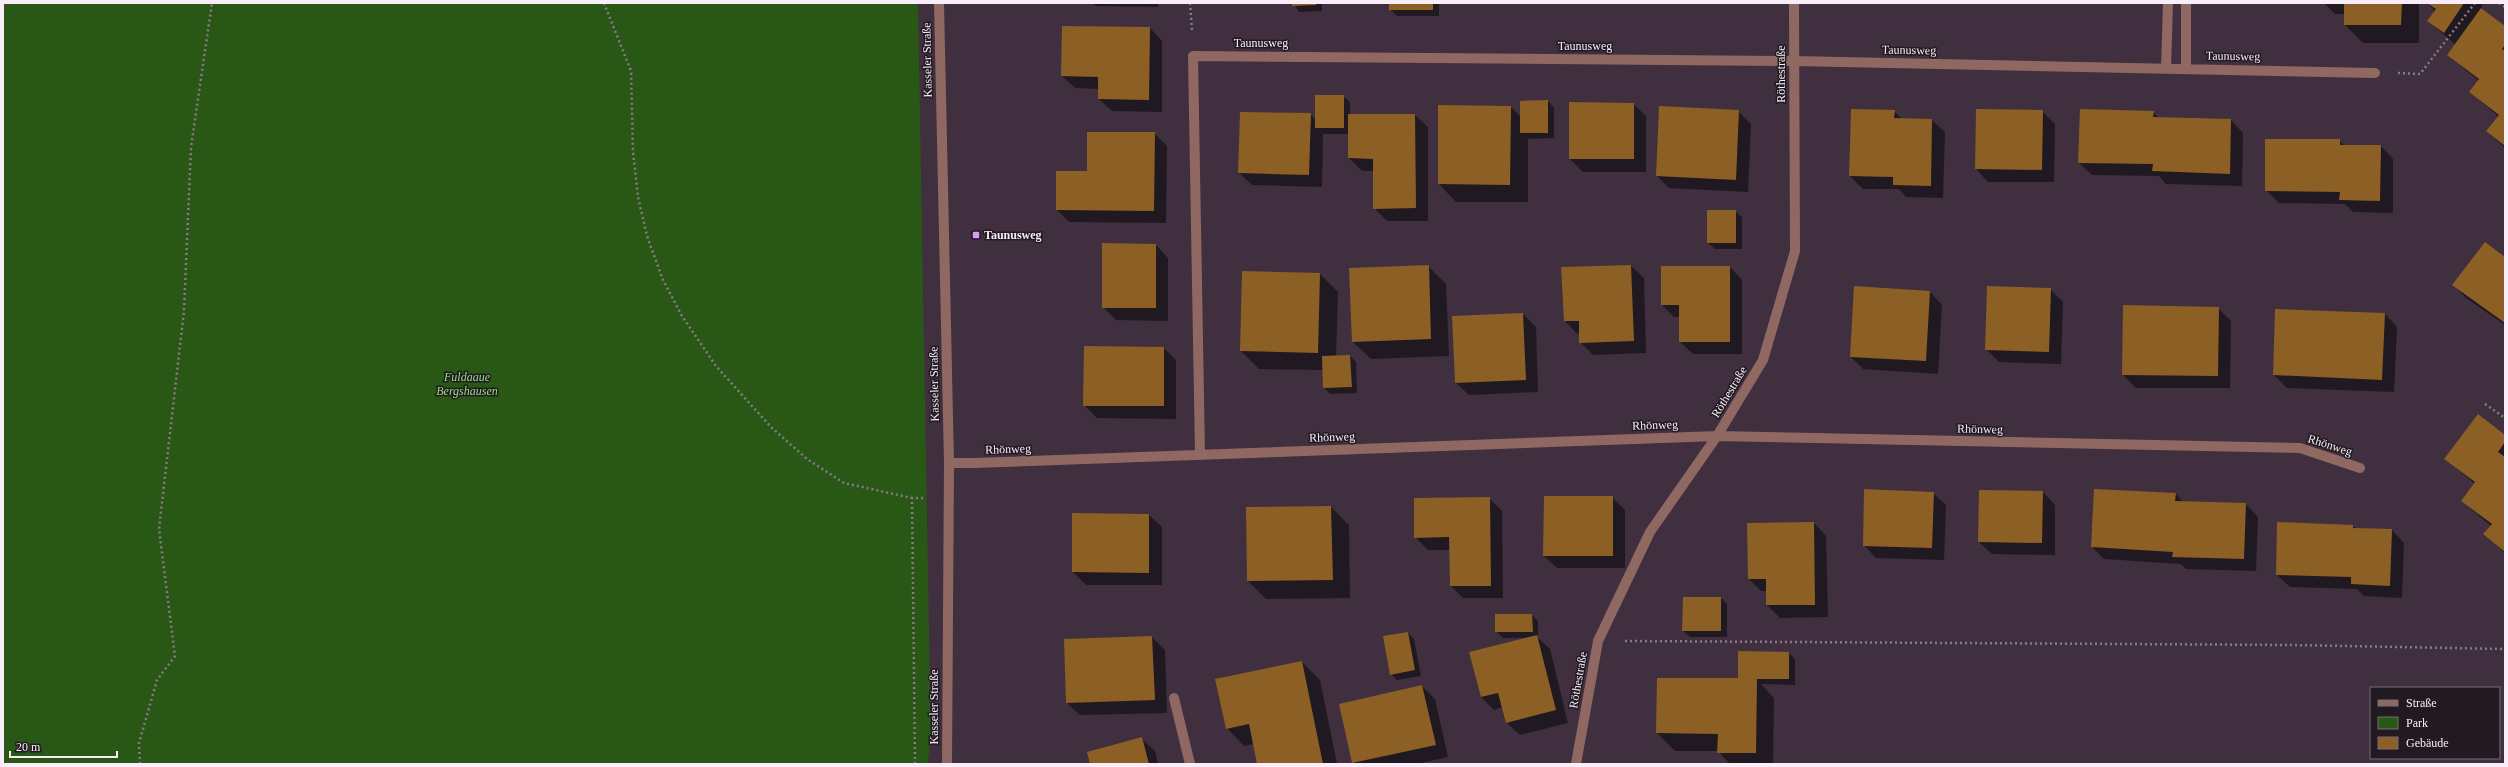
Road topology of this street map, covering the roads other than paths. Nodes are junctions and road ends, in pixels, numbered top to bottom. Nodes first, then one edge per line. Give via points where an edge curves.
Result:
1 (939, 3) edge
2 (1794, 3) edge
3 (2168, 3) edge
4 (2186, 3) edge
5 (1793, 61) junction
6 (2166, 68) junction
7 (2186, 68) junction
8 (2375, 73) road end
9 (1717, 436) junction
10 (1200, 454) junction
11 (949, 462) junction
12 (2360, 468) dead end
13 (1174, 698) dead end
14 (947, 764) edge
15 (1190, 764) edge
16 (1576, 764) edge

1 - 11 street, Kasseler Straße
2 - 5 street, Röthestraße
3 - 6 street
4 - 7 street
5 - 6 street, Taunusweg
5 - 9 street, Röthestraße via 1795,251 1763,360
5 - 10 street, Taunusweg via 1193,56
6 - 7 street, Taunusweg
7 - 8 street, Taunusweg
9 - 10 street, Rhönweg
9 - 12 street, Rhönweg via 2300,448
9 - 16 street, Röthestraße via 1650,532 1598,641
10 - 11 street, Rhönweg via 975,464
11 - 14 street, Kasseler Straße
13 - 15 street

